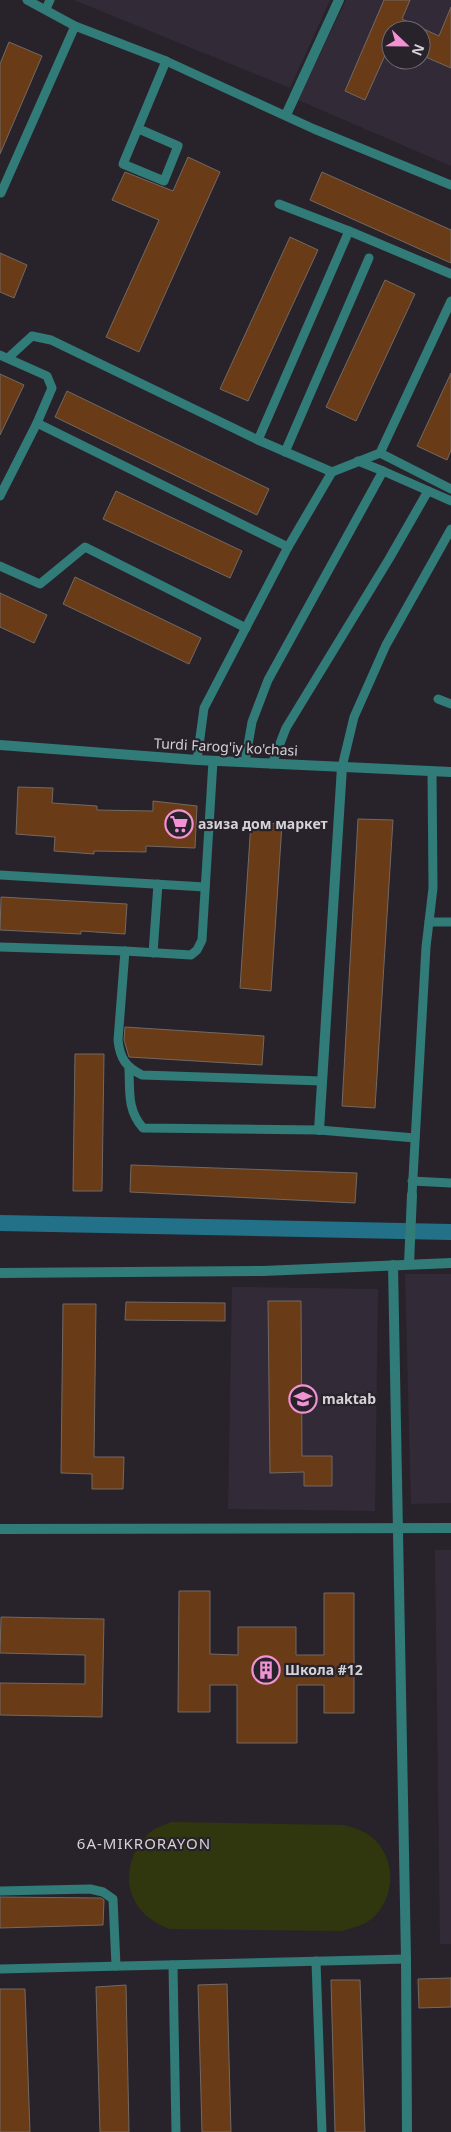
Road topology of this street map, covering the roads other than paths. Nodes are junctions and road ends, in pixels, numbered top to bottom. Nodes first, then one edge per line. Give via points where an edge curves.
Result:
1 (27, 0) edge
2 (50, 0) edge
3 (339, 0) edge
4 (46, 9) junction
5 (75, 26) junction
6 (166, 61) junction
7 (286, 115) junction
8 (139, 129) junction
9 (451, 185) edge
10 (1, 193) edge
11 (279, 204) dead end
12 (349, 231) junction
13 (369, 258) dead end
14 (451, 274) edge
15 (451, 301) edge
16 (4, 357) edge
17 (37, 423) junction
18 (258, 440) junction
19 (285, 452) junction
20 (380, 453) junction
21 (358, 462) junction
22 (383, 471) junction
23 (332, 472) junction
24 (451, 489) edge
25 (428, 491) junction
26 (0, 496) edge
27 (451, 501) edge
28 (451, 529) edge
29 (288, 547) junction
30 (0, 566) edge
31 (246, 628) junction
32 (438, 699) dead end
33 (451, 704) edge
34 (0, 745) edge
35 (0, 750) edge
36 (197, 760) junction
37 (213, 761) junction
38 (245, 762) junction
39 (272, 764) junction
40 (342, 767) junction
41 (432, 771) junction
42 (451, 772) edge
43 (0, 875) edge
44 (158, 884) junction
45 (205, 886) junction
46 (429, 922) junction
47 (451, 922) edge
48 (0, 947) edge
49 (125, 951) junction
50 (153, 953) junction
51 (129, 1069) junction
52 (322, 1082) junction
53 (319, 1130) junction
54 (415, 1138) junction
55 (412, 1181) junction
56 (451, 1183) edge
57 (412, 1196) joint
58 (451, 1262) edge
59 (408, 1264) junction
60 (393, 1265) junction
61 (0, 1273) edge
62 (398, 1528) junction
63 (451, 1528) edge
64 (0, 1529) edge
65 (0, 1891) edge
66 (406, 1959) junction
67 (316, 1961) junction
68 (172, 1965) junction
69 (116, 1966) junction
70 (0, 1969) edge
71 (176, 2132) edge
72 (322, 2132) edge
73 (407, 2132) edge

1 - 4 lane
2 - 4 lane
3 - 7 street
4 - 5 lane
5 - 6 lane
5 - 10 lane
6 - 7 lane
6 - 8 lane
7 - 9 lane via 314,130
8 - 8 lane via 178,146 164,181 123,164
11 - 12 lane
12 - 14 lane
12 - 18 lane
13 - 19 lane
15 - 20 lane
16 - 17 lane via 47,376 52,388
16 - 18 lane via 32,336 51,340
17 - 26 lane
17 - 29 lane
18 - 19 lane
19 - 23 lane
20 - 21 lane
20 - 24 lane
21 - 22 lane
21 - 23 lane
22 - 25 lane
22 - 38 lane via 268,680 252,722
23 - 29 lane
25 - 27 lane
25 - 39 lane via 286,728
28 - 40 lane via 386,645 354,717
29 - 31 lane
30 - 31 lane via 40,584 85,547
31 - 36 lane via 204,708
32 - 33 lane
34 - 35 lane
34 - 36 street, Turdi Farog'iy ko'chasi
36 - 37 street, Turdi Farog'iy ko'chasi
37 - 38 street, Turdi Farog'iy ko'chasi
37 - 45 lane
38 - 39 street, Turdi Farog'iy ko'chasi
39 - 40 street, Turdi Farog'iy ko'chasi
40 - 41 street, Turdi Farog'iy ko'chasi
40 - 52 street
41 - 42 street, Turdi Farog'iy ko'chasi
41 - 46 lane via 433,888
43 - 44 lane
44 - 45 lane
44 - 50 lane
45 - 50 lane via 202,940 197,950 191,955
46 - 47 lane
46 - 54 lane
48 - 49 lane
49 - 50 lane
49 - 51 lane via 118,1040 119,1055
51 - 52 lane via 142,1075
51 - 53 lane via 130,1105 135,1119 143,1128
52 - 53 street
53 - 54 lane
54 - 55 lane
55 - 56 lane
55 - 57 lane
57 - 59 street
58 - 59 street
59 - 60 street
60 - 61 street via 263,1271
60 - 62 street
62 - 63 street
62 - 64 street
62 - 66 street
65 - 69 lane via 90,1889 103,1892 113,1899
66 - 67 lane
66 - 73 street
67 - 68 lane
67 - 72 lane
68 - 69 lane
68 - 71 lane
69 - 70 lane

